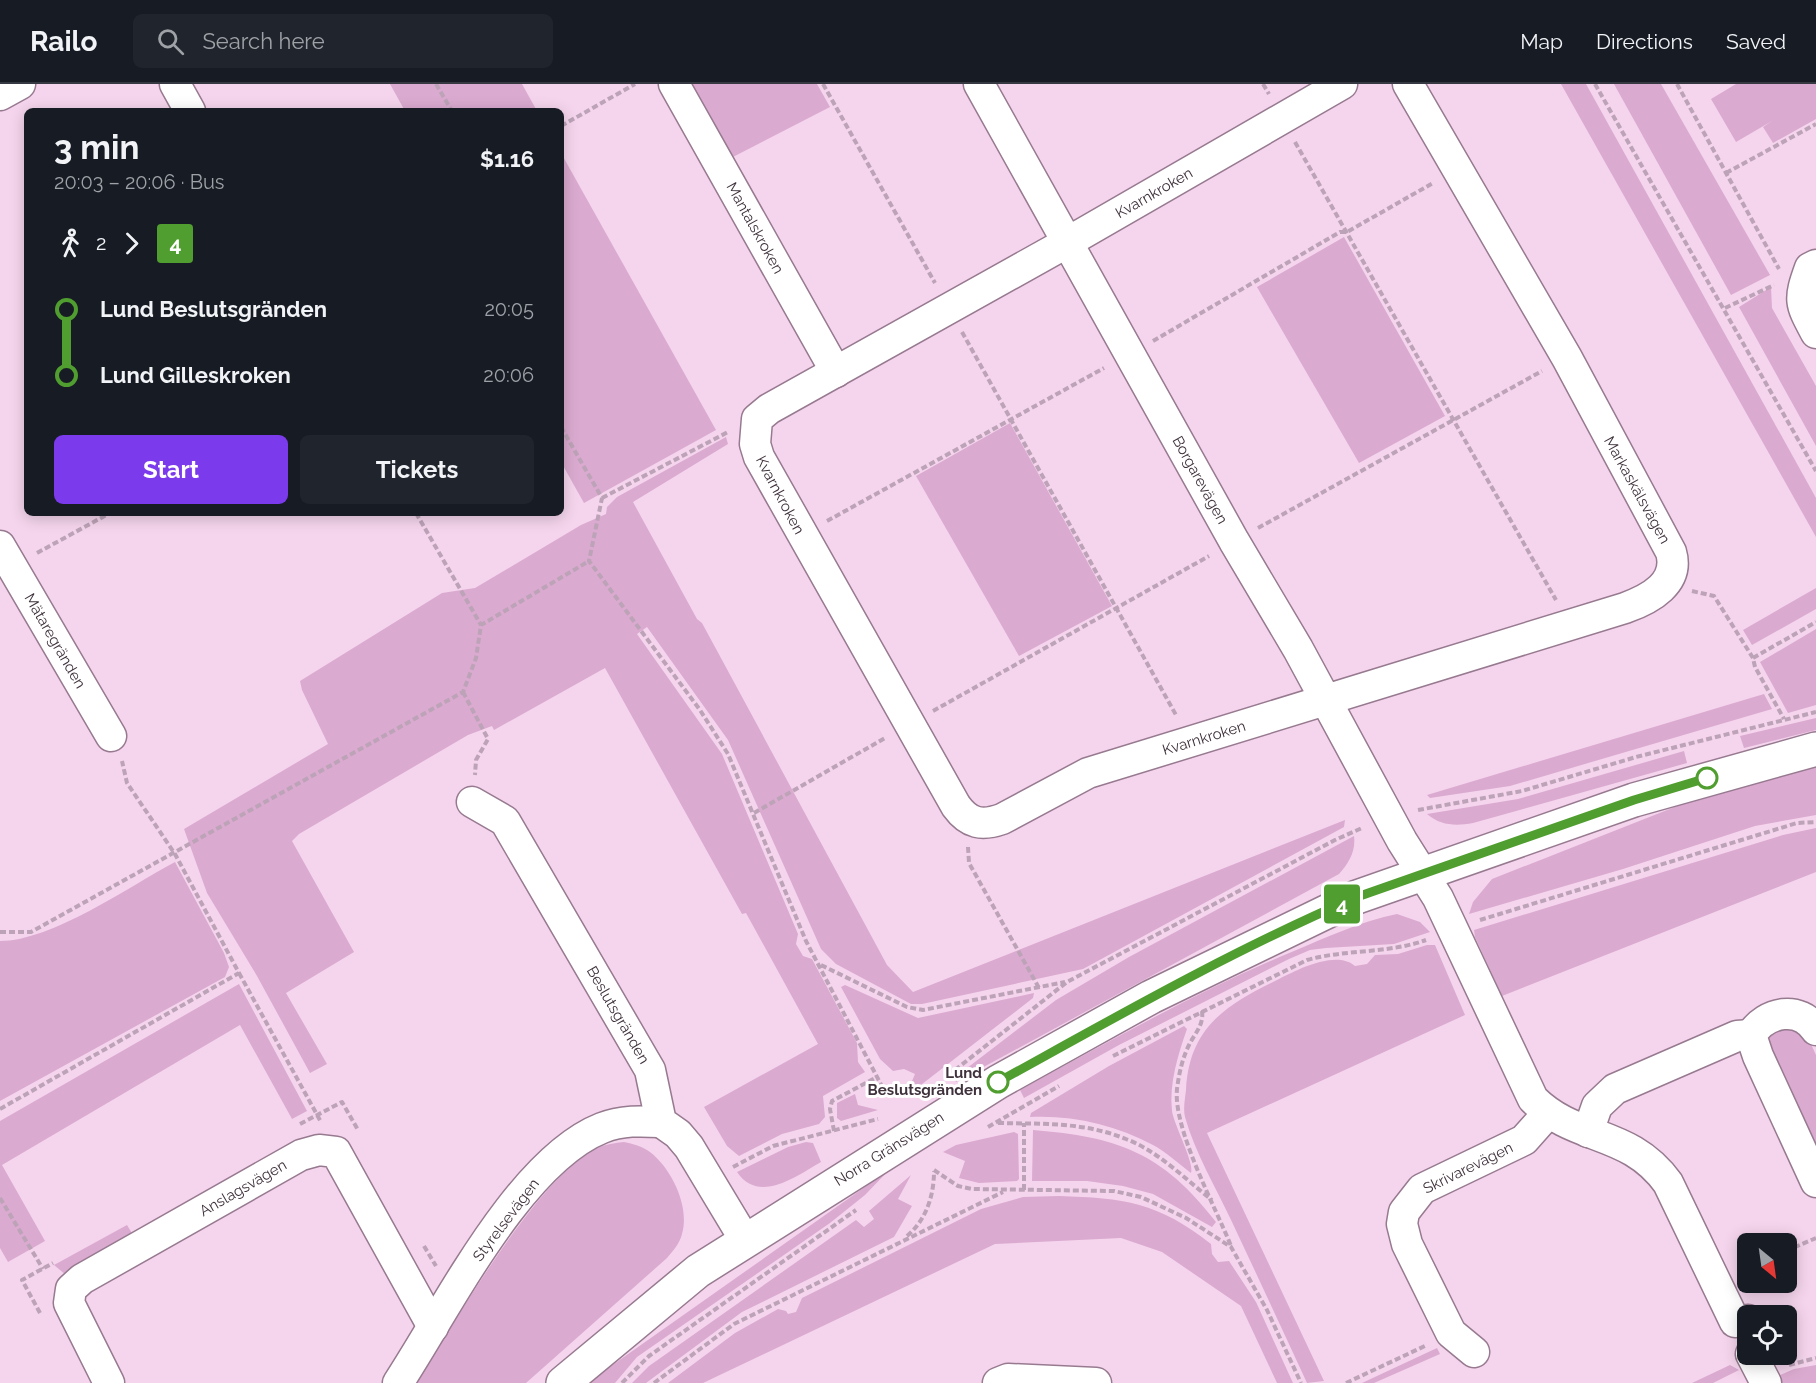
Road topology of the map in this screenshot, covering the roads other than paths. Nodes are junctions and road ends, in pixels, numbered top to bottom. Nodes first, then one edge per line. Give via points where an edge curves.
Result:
1 (20, 84) edge
2 (175, 84) edge
3 (674, 84) edge
4 (979, 84) edge
5 (1342, 84) edge
6 (1408, 84) edge
7 (0, 95) edge
8 (188, 108) edge
9 (1068, 243) junction
10 (1804, 271) edge
11 (1816, 333) edge
12 (836, 372) junction
13 (6, 557) edge
14 (1326, 701) junction
15 (111, 736) road end
16 (1816, 749) edge
17 (472, 802) road end
18 (1423, 875) junction
19 (1816, 1030) edge
20 (1751, 1035) junction
21 (1548, 1113) junction
22 (661, 1122) junction
23 (1588, 1132) junction
24 (1816, 1182) edge
25 (745, 1240) junction
26 (1737, 1316) edge
27 (434, 1327) junction
28 (1474, 1352) dead end
29 (1757, 1365) edge
30 (109, 1383) edge
31 (398, 1383) edge
32 (563, 1383) edge
33 (998, 1383) edge
34 (1096, 1383) edge
35 (1766, 1383) edge

1 - 7 street
2 - 8 street
3 - 12 street, Mantalskroken
4 - 9 street, Borgarevägen
5 - 9 street, Kvarnkroken
6 - 14 street, Markaskälsvägen via 1567,358 1671,552 1672,569 1665,584 1637,603
9 - 12 street, Kvarnkroken
9 - 14 street, Borgarevägen
10 - 11 street via 1801,306
12 - 14 street, Kvarnkroken via 757,419 754,430 759,457 963,815 975,823 988,824 1088,773
13 - 15 street, Mätaregränden
14 - 18 street, Borgarevägen
16 - 18 street, Norra Gränsvägen via 1634,800
17 - 22 street, Beslutsgränden via 505,821 650,1070
18 - 21 street via 1525,1086
18 - 25 street, Norra Gränsvägen via 1320,913 1150,997 998,1082
19 - 20 street via 1796,1012 1764,1022
20 - 23 street via 1737,1036 1615,1089 1597,1106
20 - 24 street
21 - 23 street
21 - 28 street, Skrivarevägen via 1524,1140 1422,1189 1404,1212 1402,1224 1407,1244 1451,1333
22 - 25 street via 689,1147
22 - 27 street, Styrelsevägen via 634,1120 613,1124 558,1158 516,1201 450,1296
23 - 26 street via 1633,1149 1660,1172
25 - 32 street, Norra Gränsvägen via 698,1270
27 - 30 street, Anslagsvägen via 336,1152 319,1150 301,1155 82,1279 71,1289 69,1303
27 - 31 street, Styrelsevägen
29 - 35 street
33 - 34 street via 1008,1379

